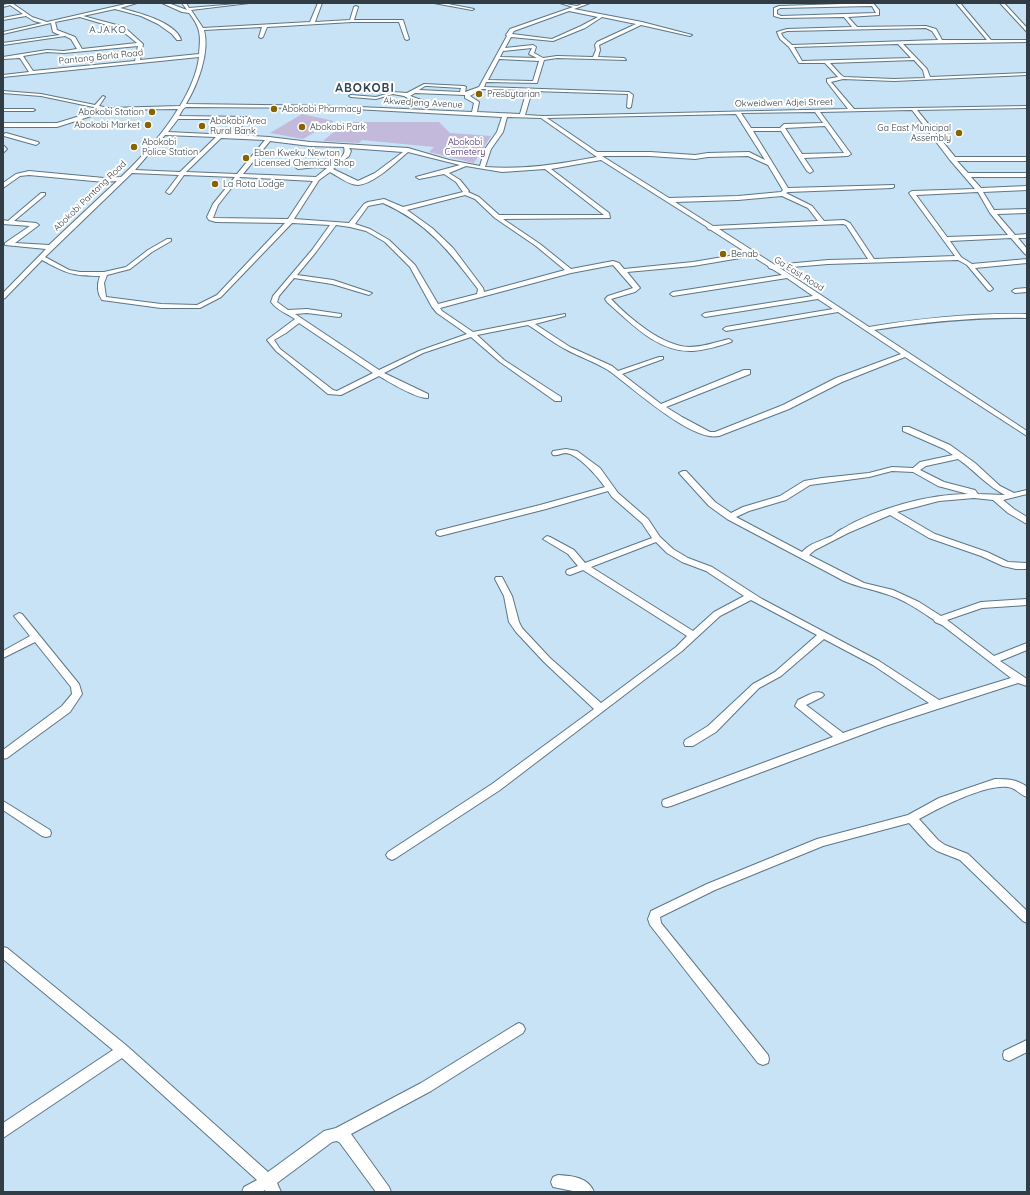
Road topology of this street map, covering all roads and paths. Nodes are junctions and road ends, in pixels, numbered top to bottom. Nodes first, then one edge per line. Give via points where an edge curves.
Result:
1 (135, 3) edge
2 (164, 3) edge
3 (184, 3) edge
4 (247, 3) edge
5 (320, 3) edge
6 (436, 3) edge
7 (562, 3) edge
8 (588, 3) edge
9 (958, 3) edge
10 (1002, 3) edge
11 (8, 4) edge
12 (872, 4) edge
13 (116, 7) junction
14 (577, 7) junction
15 (356, 8) dead end
16 (472, 9) dead end
17 (569, 10) junction
18 (189, 11) junction
19 (25, 15) junction
20 (81, 16) junction
21 (602, 16) junction
22 (845, 16) junction
23 (3, 19) edge
24 (352, 21) junction
25 (51, 22) junction
26 (312, 23) junction
27 (642, 24) junction
28 (265, 25) junction
29 (201, 28) junction
30 (856, 29) junction
31 (1027, 31) edge
32 (3, 33) edge
33 (66, 35) junction
34 (508, 35) junction
35 (690, 35) dead end
36 (261, 37) dead end
37 (178, 39) dead end
38 (407, 39) dead end
39 (940, 40) junction
40 (990, 40) junction
41 (1027, 40) edge
42 (899, 42) junction
43 (3, 44) edge
44 (141, 44) junction
45 (790, 46) junction
46 (80, 50) junction
47 (500, 50) junction
48 (202, 55) junction
49 (21, 56) junction
50 (3, 58) edge
51 (496, 58) junction
52 (595, 58) junction
53 (542, 59) junction
54 (624, 59) dead end
55 (915, 59) junction
56 (137, 62) junction
57 (827, 62) junction
58 (32, 73) junction
59 (1027, 74) edge
60 (3, 76) edge
61 (843, 78) junction
62 (928, 79) junction
63 (485, 81) junction
64 (501, 82) junction
65 (481, 88) junction
66 (500, 88) junction
67 (530, 89) junction
68 (3, 92) edge
69 (414, 92) junction
70 (427, 92) junction
71 (465, 93) junction
72 (407, 95) junction
73 (351, 96) dead end
74 (103, 97) dead end
75 (422, 102) junction
76 (184, 106) junction
77 (96, 107) junction
78 (629, 107) dead end
79 (1026, 108) edge
80 (110, 109) junction
81 (913, 109) junction
82 (3, 110) edge
83 (33, 110) dead end
84 (417, 111) junction
85 (817, 111) junction
86 (853, 111) junction
87 (738, 112) junction
88 (474, 114) junction
89 (505, 115) junction
90 (522, 116) junction
91 (176, 117) junction
92 (542, 117) junction
93 (564, 118) junction
94 (826, 124) junction
95 (3, 125) edge
96 (18, 126) junction
97 (557, 127) junction
98 (783, 128) junction
99 (749, 130) junction
100 (165, 132) junction
101 (4, 136) edge
102 (220, 136) junction
103 (232, 136) junction
104 (269, 139) junction
105 (36, 143) dead end
106 (346, 146) junction
107 (3, 147) edge
108 (759, 147) junction
109 (408, 150) junction
110 (3, 151) edge
111 (749, 154) junction
112 (599, 156) junction
113 (802, 156) junction
114 (952, 159) junction
115 (1027, 159) edge
116 (770, 164) junction
117 (464, 165) junction
118 (298, 167) dead end
119 (546, 167) junction
120 (330, 168) junction
121 (482, 168) junction
122 (129, 171) junction
123 (810, 171) dead end
124 (446, 172) junction
125 (181, 174) junction
126 (966, 175) junction
127 (1027, 176) edge
128 (239, 177) junction
129 (419, 177) dead end
130 (121, 179) junction
131 (317, 179) junction
132 (3, 186) edge
133 (892, 186) dead end
134 (1027, 188) edge
135 (979, 189) junction
136 (169, 192) dead end
137 (784, 192) junction
138 (465, 193) junction
139 (43, 194) dead end
140 (668, 200) junction
141 (402, 209) junction
142 (1027, 211) edge
143 (992, 212) junction
144 (497, 217) junction
145 (290, 221) junction
146 (6, 222) edge
147 (334, 223) junction
148 (822, 223) junction
149 (351, 225) junction
150 (710, 228) junction
151 (1013, 236) junction
152 (1027, 236) edge
153 (945, 239) junction
154 (168, 240) dead end
155 (6, 244) edge
156 (50, 247) junction
157 (1027, 253) edge
158 (752, 254) junction
159 (42, 257) junction
160 (959, 258) junction
161 (872, 261) junction
162 (1027, 261) edge
163 (972, 266) junction
164 (771, 267) junction
165 (570, 271) junction
166 (622, 271) junction
167 (104, 274) junction
168 (294, 276) junction
169 (788, 276) junction
170 (990, 289) dead end
171 (1027, 290) edge
172 (1015, 291) dead end
173 (369, 293) dead end
174 (673, 294) dead end
175 (480, 296) junction
176 (3, 297) edge
177 (818, 297) junction
178 (435, 307) junction
179 (838, 310) junction
180 (286, 312) junction
181 (339, 315) dead end
182 (562, 315) dead end
183 (705, 316) dead end
184 (1027, 316) edge
185 (299, 320) junction
186 (529, 323) junction
187 (726, 329) dead end
188 (868, 329) junction
189 (472, 334) junction
190 (729, 341) dead end
191 (906, 354) junction
192 (661, 358) dead end
193 (747, 372) dead end
194 (379, 373) junction
195 (616, 374) junction
196 (425, 396) dead end
197 (558, 399) dead end
198 (660, 406) junction
199 (906, 429) dead end
200 (1027, 434) edge
201 (556, 453) dead end
202 (959, 456) junction
203 (915, 470) junction
204 (683, 473) dead end
205 (610, 488) junction
206 (1027, 492) edge
207 (1013, 495) junction
208 (976, 496) junction
209 (995, 497) junction
210 (891, 512) junction
211 (730, 517) junction
212 (1027, 521) edge
213 (440, 533) dead end
214 (547, 539) dead end
215 (657, 539) junction
216 (803, 556) junction
217 (1027, 566) edge
218 (584, 567) junction
219 (570, 572) dead end
220 (499, 579) dead end
221 (751, 596) junction
222 (1027, 602) edge
223 (19, 616) dead end
224 (938, 620) junction
225 (693, 635) junction
226 (823, 635) junction
227 (36, 637) junction
228 (1027, 646) edge
229 (3, 655) edge
230 (993, 660) junction
231 (1023, 681) edge
232 (820, 695) dead end
233 (938, 704) junction
234 (601, 709) junction
235 (842, 738) junction
236 (690, 743) dead end
237 (3, 755) edge
238 (1027, 793) edge
239 (667, 803) dead end
240 (3, 805) edge
241 (911, 818) junction
242 (46, 833) dead end
243 (392, 855) dead end
244 (1027, 918) edge
245 (3, 952) edge
246 (519, 1029) dead end
247 (1027, 1046) edge
248 (123, 1050) junction
249 (1009, 1055) dead end
250 (764, 1059) dead end
251 (3, 1131) edge
252 (338, 1134) junction
253 (558, 1182) dead end
254 (271, 1187) edge
255 (249, 1192) edge
256 (384, 1192) edge
257 (587, 1192) edge

1 - 13 street
2 - 18 street
3 - 18 street
4 - 18 street
5 - 26 street
6 - 16 street
7 - 14 street
8 - 14 street
9 - 40 street
10 - 31 street
11 - 19 street
12 - 22 street via 878,14
12 - 22 street via 775,9 775,15 781,17
13 - 20 street
13 - 37 street via 174,31
14 - 17 street
15 - 24 street
17 - 21 street
17 - 34 street via 512,30
18 - 29 street
19 - 23 street
19 - 25 street via 38,22
20 - 25 street
20 - 44 street via 122,28
21 - 27 street
21 - 34 street via 553,40
22 - 30 street
24 - 26 street
24 - 38 street via 401,21
25 - 32 street
25 - 33 street via 55,31
26 - 28 street
27 - 35 street
27 - 52 street via 599,43
28 - 29 street
28 - 36 street
29 - 48 street, Abokobi Pantang Road
30 - 39 street via 930,28 936,32
30 - 45 street via 779,32
33 - 43 street
33 - 46 street via 73,38
34 - 47 street
39 - 40 street
39 - 42 street
40 - 41 street
42 - 45 street
42 - 55 street
44 - 46 street
44 - 56 street
45 - 57 street via 800,62
46 - 49 street via 47,51
47 - 51 street
47 - 53 street via 533,46 531,54
48 - 56 street, Pantang Borla Road
48 - 76 street, Abokobi Pantang Road via 199,70
49 - 50 street
49 - 58 street
51 - 53 street
51 - 63 street
52 - 53 street
52 - 54 street
53 - 64 street via 535,82
55 - 57 street
55 - 62 street via 925,70
56 - 58 street, Pantang Borla Road
57 - 61 street
58 - 60 street, Pantang Borla Road
59 - 62 street
61 - 62 street
61 - 86 street via 828,82
63 - 64 street
63 - 65 street
64 - 66 street
65 - 66 street
65 - 71 street
66 - 67 street
67 - 78 street via 629,94
67 - 90 street
68 - 77 street via 41,95
69 - 70 street
69 - 71 street via 428,85 462,86
69 - 72 street
70 - 71 street
70 - 75 street
71 - 88 street via 477,102
72 - 73 street via 393,93 376,98
72 - 75 street
74 - 77 street
75 - 84 street
76 - 80 street, Akwedjeng Avenue
76 - 84 street, Akwedjeng Avenue
76 - 91 street, Abokobi Pantang Road
77 - 80 street
79 - 81 street, Okweidwen Adjei Street
80 - 96 street via 57,125
81 - 86 street, Okweidwen Adjei Street
81 - 114 street
82 - 83 street
84 - 88 street, Akwedjeng Avenue
85 - 86 street, Okweidwen Adjei Street
85 - 87 street, Okweidwen Adjei Street
85 - 94 street
87 - 93 street, Okweidwen Adjei Street
87 - 99 street
88 - 89 street, Akwedjeng Avenue
89 - 90 street, Akwedjeng Avenue
89 - 121 street via 500,132 488,149
90 - 92 street, Akwedjeng Avenue
91 - 100 street, Abokobi Pantang Road
91 - 103 street via 245,118
92 - 93 street, Okweidwen Adjei Street
92 - 97 street, Ga East Road
93 - 97 street via 557,122
94 - 98 street
94 - 113 street via 848,154
95 - 96 street
96 - 101 street
97 - 112 street, Ga East Road
98 - 99 street
98 - 113 street
99 - 108 street
100 - 102 street
100 - 122 street, Abokobi Pantang Road
101 - 105 street
102 - 103 street
102 - 125 street
103 - 104 street
104 - 106 street
104 - 128 street
106 - 109 street
106 - 120 street via 347,154
107 - 110 street
108 - 111 street
108 - 116 street
109 - 117 street
109 - 120 street via 379,173 361,182 355,182
111 - 112 street via 695,157 650,154
111 - 116 street
112 - 119 street
112 - 140 street, Ga East Road
113 - 123 street
114 - 115 street
114 - 126 street
116 - 137 street
117 - 121 street
117 - 124 street
118 - 120 street via 316,165
119 - 121 street via 502,170
119 - 144 street via 608,217
120 - 131 street
122 - 125 street
122 - 130 street, Abokobi Pantang Road
124 - 129 street
124 - 138 street via 464,187
125 - 128 street
125 - 136 street
126 - 127 street
126 - 135 street
128 - 131 street
128 - 145 street via 216,205 210,219
130 - 132 street via 104,180 29,173 18,176
130 - 156 street, Abokobi Pantang Road
131 - 145 street
133 - 137 street
134 - 135 street
135 - 143 street
135 - 153 street via 912,193
137 - 140 street via 738,198
137 - 148 street via 810,207
138 - 141 street
138 - 144 street via 477,198
139 - 146 street
140 - 150 street, Ga East Road
141 - 149 street via 384,201 370,203
141 - 175 street via 430,229 451,250 481,290
142 - 143 street
143 - 151 street
144 - 165 street
145 - 147 street
145 - 167 street via 219,296 198,308 104,299 101,283
146 - 155 street via 36,225
147 - 149 street
147 - 168 street
148 - 150 street
148 - 161 street via 847,223
149 - 178 street via 363,228 388,241 413,266
150 - 158 street, Ga East Road
151 - 152 street
151 - 153 street
151 - 157 street
153 - 160 street
154 - 167 street via 150,250 128,268
155 - 156 street
156 - 159 street, Abokobi Pantang Road
158 - 164 street, Ga East Road
158 - 166 street via 693,264
159 - 167 street via 67,271
159 - 176 street, Abokobi Pantang Road
160 - 161 street
160 - 163 street
161 - 164 street
162 - 163 street
163 - 170 street
164 - 169 street, Ga East Road
165 - 166 street via 613,263
165 - 175 street
166 - 190 street via 637,288 610,297 609,301 658,339 670,345 689,349
168 - 173 street via 333,282
168 - 180 street via 274,299 274,302
169 - 174 street
169 - 177 street, Ga East Road
171 - 172 street
175 - 178 street
177 - 179 street, Ga East Road
177 - 183 street
178 - 189 street via 442,315
179 - 187 street
179 - 188 street, Ga East Road
180 - 181 street via 307,311
180 - 185 street
182 - 186 street
184 - 188 street via 919,321
185 - 194 street
185 - 194 street via 270,340 278,350 331,392 343,392
186 - 189 street
186 - 195 street
188 - 191 street, Ga East Road
189 - 194 street via 421,352
189 - 197 street via 502,361
191 - 198 street via 839,380 786,407 716,434 702,432
191 - 200 street, Ga East Road
192 - 195 street
193 - 198 street
194 - 196 street
195 - 198 street
199 - 202 street via 947,447
201 - 205 street via 574,453 597,470
202 - 203 street via 923,464
202 - 207 street via 1000,490
203 - 208 street via 941,484 972,492
203 - 211 street via 892,468 807,483 783,498 746,509
204 - 211 street via 712,504
205 - 213 street
205 - 215 street via 645,521
206 - 207 street
207 - 209 street
208 - 209 street
208 - 210 street via 958,495 931,499
209 - 212 street
210 - 216 street via 814,546
210 - 217 street via 938,539 1006,564
211 - 216 street
214 - 218 street via 571,552
215 - 218 street
215 - 221 street via 670,551 709,569
216 - 224 street via 861,585 890,592 916,604
218 - 219 street
218 - 225 street
220 - 234 street via 508,596 514,622 519,630 547,660
221 - 225 street via 717,614
221 - 226 street
222 - 224 street via 981,605
223 - 227 street
224 - 230 street
225 - 234 street
226 - 233 street via 876,663
226 - 236 street via 778,674 756,686 712,729
227 - 229 street
227 - 237 street via 76,686 77,694 66,709
228 - 230 street
230 - 231 street
231 - 233 street
232 - 235 street via 801,703 800,706
233 - 235 street
234 - 243 street via 496,787
235 - 239 street
238 - 241 street via 1011,783 995,783 943,801
240 - 242 street
241 - 244 street via 934,843 964,857
241 - 250 street via 821,842 711,887 655,914 656,925
245 - 248 street
246 - 252 street via 426,1087
247 - 249 street
248 - 251 street
248 - 254 street
252 - 254 street via 329,1136
252 - 256 street via 345,1138
253 - 257 street via 584,1187
254 - 255 street

